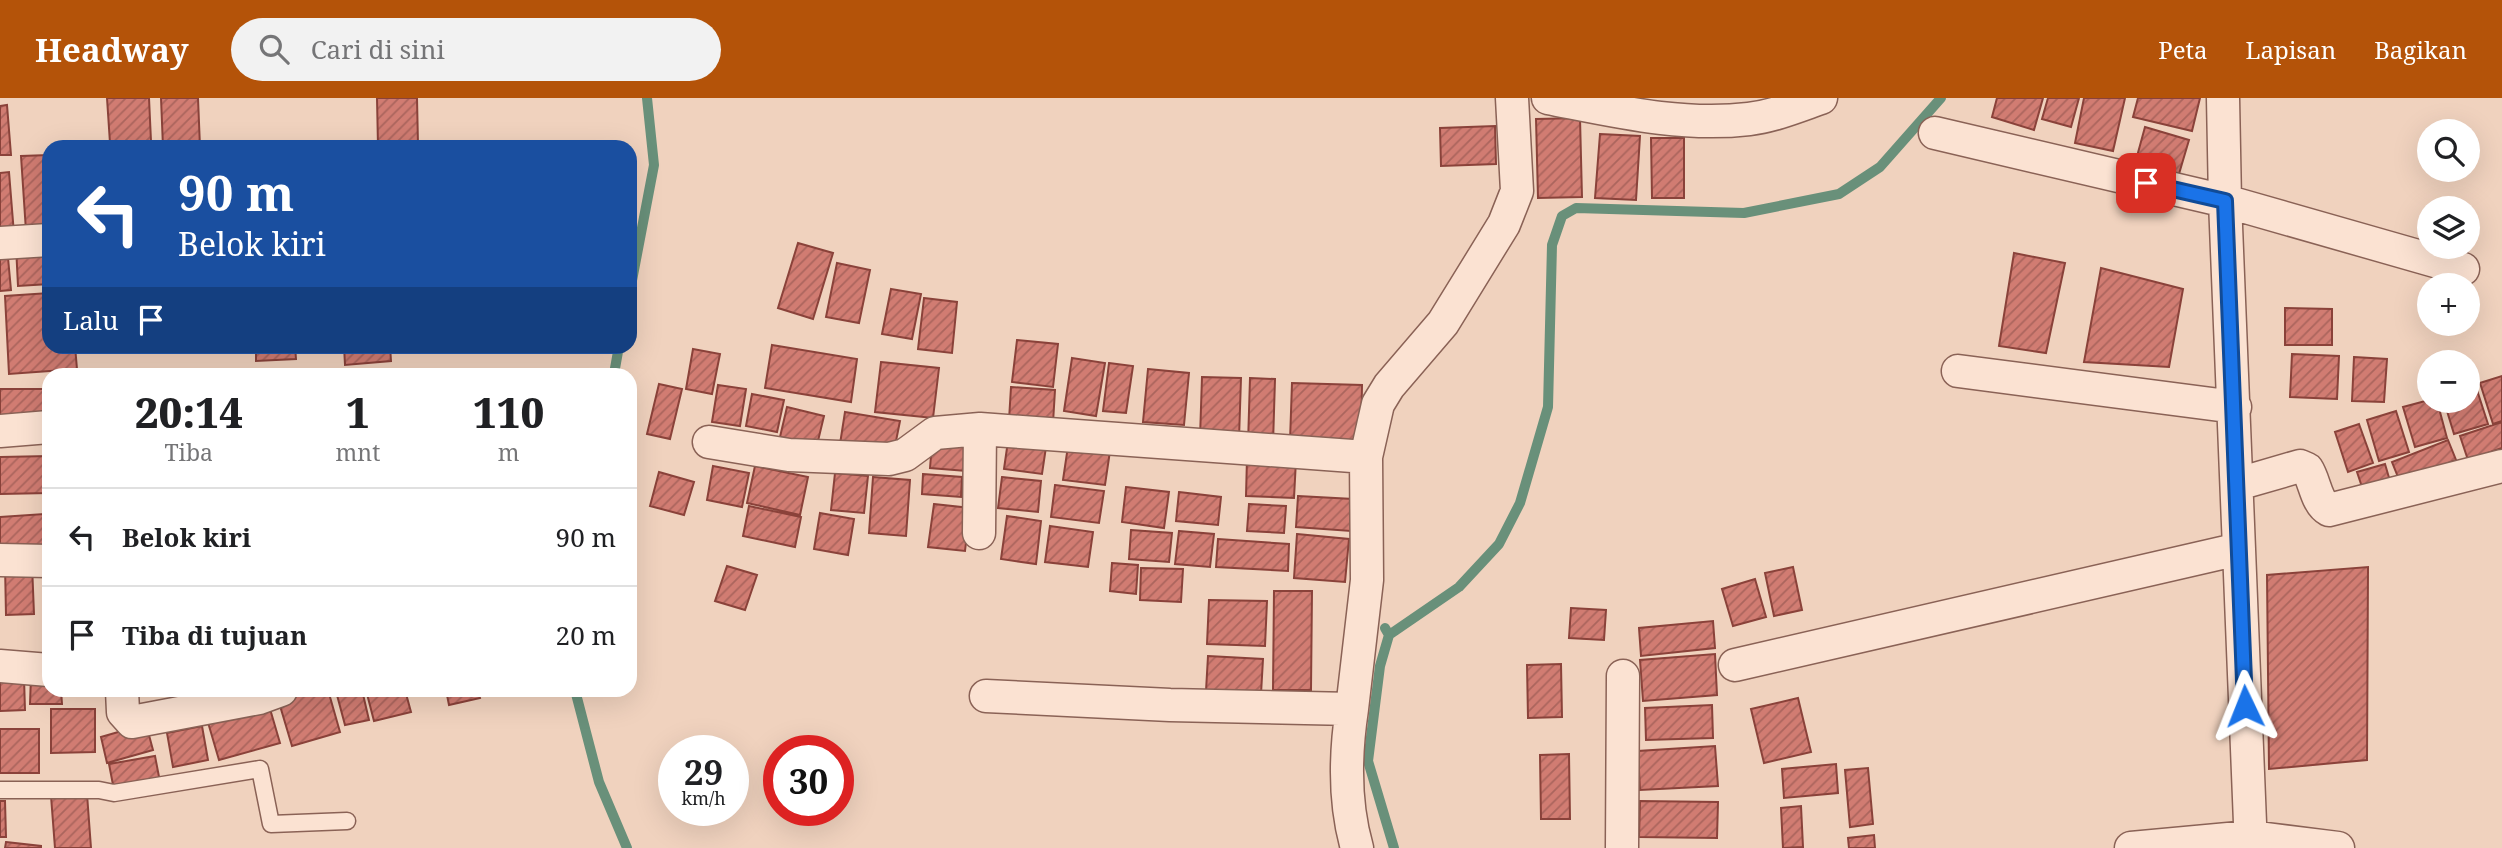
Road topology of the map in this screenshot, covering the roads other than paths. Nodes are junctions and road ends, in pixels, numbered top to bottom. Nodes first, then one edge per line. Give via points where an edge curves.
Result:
1 (1512, 98) edge
2 (1548, 98) edge
3 (1821, 98) edge
4 (2223, 98) edge
5 (1935, 133) dead end
6 (2225, 201) junction
7 (42, 240) edge
8 (0, 243) edge
9 (2463, 269) dead end
10 (1958, 371) dead end
11 (2235, 407) junction
12 (42, 428) edge
13 (980, 429) junction
14 (0, 432) edge
15 (709, 442) dead end
16 (1366, 457) junction
17 (2502, 466) edge
18 (2238, 484) junction
19 (979, 533) dead end
20 (2239, 549) junction
21 (0, 560) edge
22 (42, 561) edge
23 (1735, 665) dead end
24 (0, 666) edge
25 (42, 669) edge
26 (1623, 676) dead end
27 (986, 696) dead end
28 (122, 697) edge
29 (262, 697) edge
30 (1352, 709) junction
31 (0, 790) edge
32 (346, 821) dead end
33 (2250, 842) edge
34 (1357, 848) edge
35 (1622, 848) edge
36 (2130, 848) edge
37 (2337, 848) edge

1 - 16 street via 1517,191 1443,323 1382,396
2 - 3 street via 1660,120 1703,121 1749,119
4 - 6 street
5 - 6 street
6 - 9 street
6 - 11 street
7 - 8 street
10 - 11 street
11 - 18 street
12 - 14 street
13 - 15 street via 935,433 896,458 789,455
13 - 16 street
13 - 19 street
16 - 30 street via 1367,580
17 - 18 street via 2329,510 2300,466
18 - 20 street
20 - 23 street
20 - 33 street
21 - 22 street
24 - 25 street
26 - 35 street
27 - 30 street
28 - 29 street via 123,712 132,722
30 - 34 street via 1347,785
31 - 32 lane via 114,793 260,769 271,824
33 - 36 street
33 - 37 street

